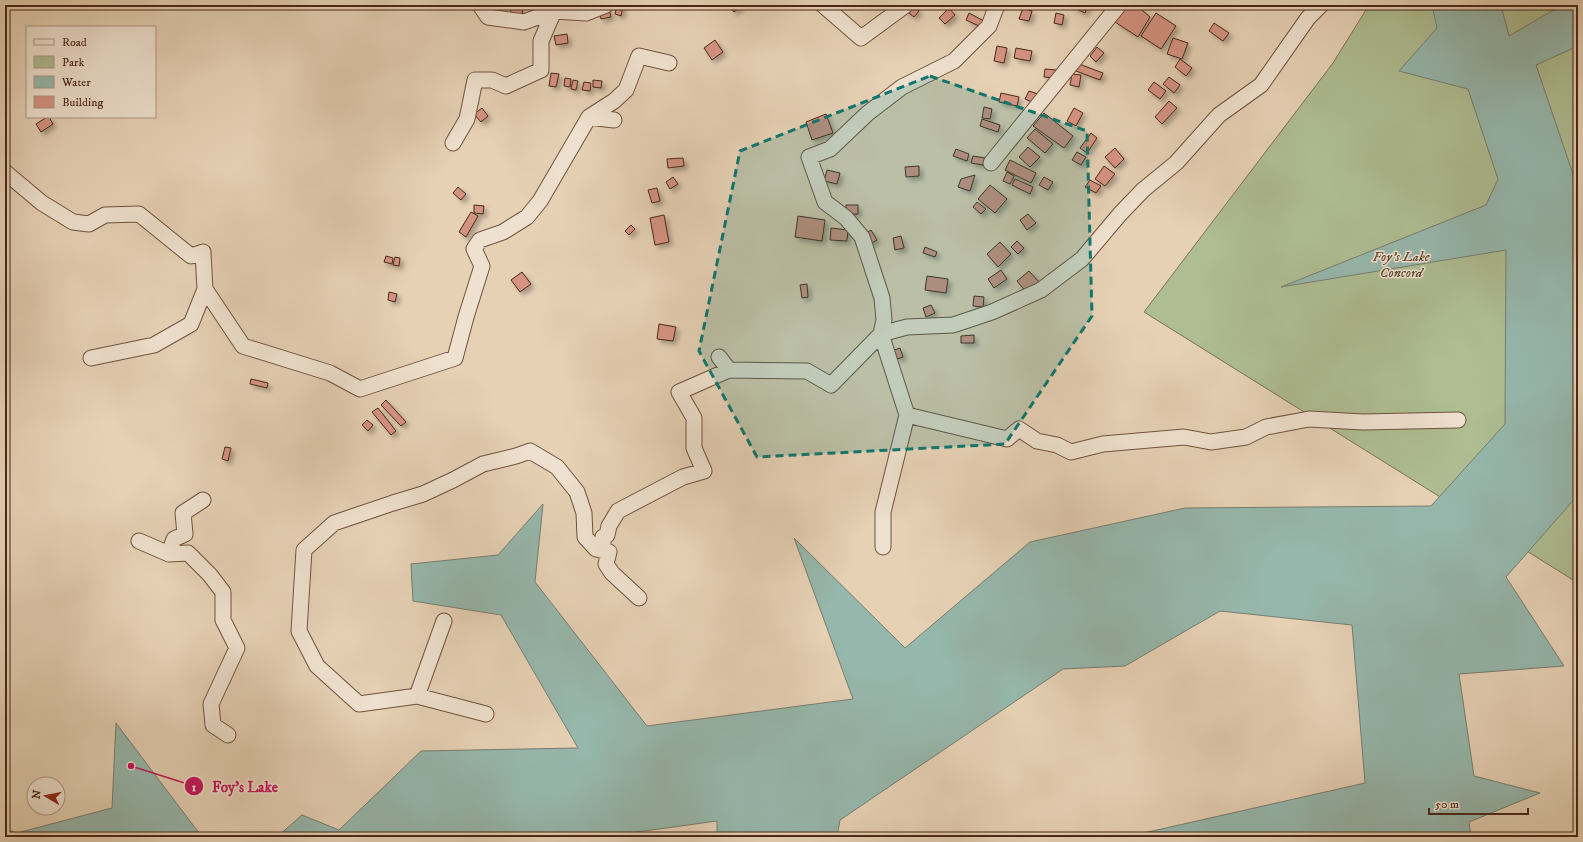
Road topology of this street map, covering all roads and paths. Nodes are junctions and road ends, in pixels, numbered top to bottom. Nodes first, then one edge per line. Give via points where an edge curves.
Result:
1 (480, 5) edge
2 (606, 5) edge
3 (823, 5) edge
4 (906, 5) edge
5 (997, 5) edge
6 (1119, 5) edge
7 (1321, 5) edge
8 (554, 11) junction
9 (669, 63) dead end
10 (590, 117) junction
11 (614, 120) dead end
12 (453, 143) dead end
13 (991, 163) dead end
14 (5, 172) edge
15 (205, 289) junction
16 (881, 334) junction
17 (719, 357) dead end
18 (91, 358) dead end
19 (728, 370) junction
20 (908, 415) junction
21 (1458, 420) dead end
22 (203, 500) dead end
23 (139, 541) dead end
24 (883, 547) dead end
25 (609, 552) junction
26 (169, 554) junction
27 (639, 598) dead end
28 (444, 621) dead end
29 (417, 696) junction
30 (486, 714) dead end
31 (228, 735) dead end

1 - 8 street via 488,17 524,22
2 - 8 street via 586,13
3 - 4 street via 861,38
5 - 16 street via 989,26 954,61 902,87 868,113 830,148 810,157 825,202 846,218 862,237 882,298 884,320
6 - 13 street
7 - 16 street via 1308,18 1260,86 1219,115 1176,163 1143,190 1120,214 1082,259 1059,277 1041,290 1006,306 953,325 906,327
8 - 12 street via 541,41 541,70 506,86 492,80 475,80 467,119
9 - 10 street via 639,56 626,90
10 - 11 street
10 - 15 street via 540,201 527,217 503,232 480,240 474,249 482,266 456,358 360,389 330,373 243,346
14 - 15 street via 42,202 73,222 89,224 105,215 139,214 192,256 203,252
15 - 18 street via 192,324 154,345
16 - 19 street via 831,385 807,371
16 - 20 street
17 - 19 street
19 - 25 street via 679,392 694,418 694,448 704,471 683,477 618,512 609,526 607,535 603,537 604,549
20 - 21 street via 1007,439 1019,429 1037,441 1071,452 1103,444 1184,437 1211,442 1246,436 1266,427 1309,419 1363,422
20 - 24 street via 883,512
22 - 26 street via 182,513 185,534 174,539
23 - 26 street
25 - 27 street via 606,564
25 - 29 street via 596,549 585,537 584,513 577,492 557,467 530,451 483,464 423,494 334,523 304,550 299,630 317,666 359,704
26 - 31 street via 188,553 210,574 223,592 223,620 237,648 211,704 212,725
28 - 29 street
29 - 30 street

